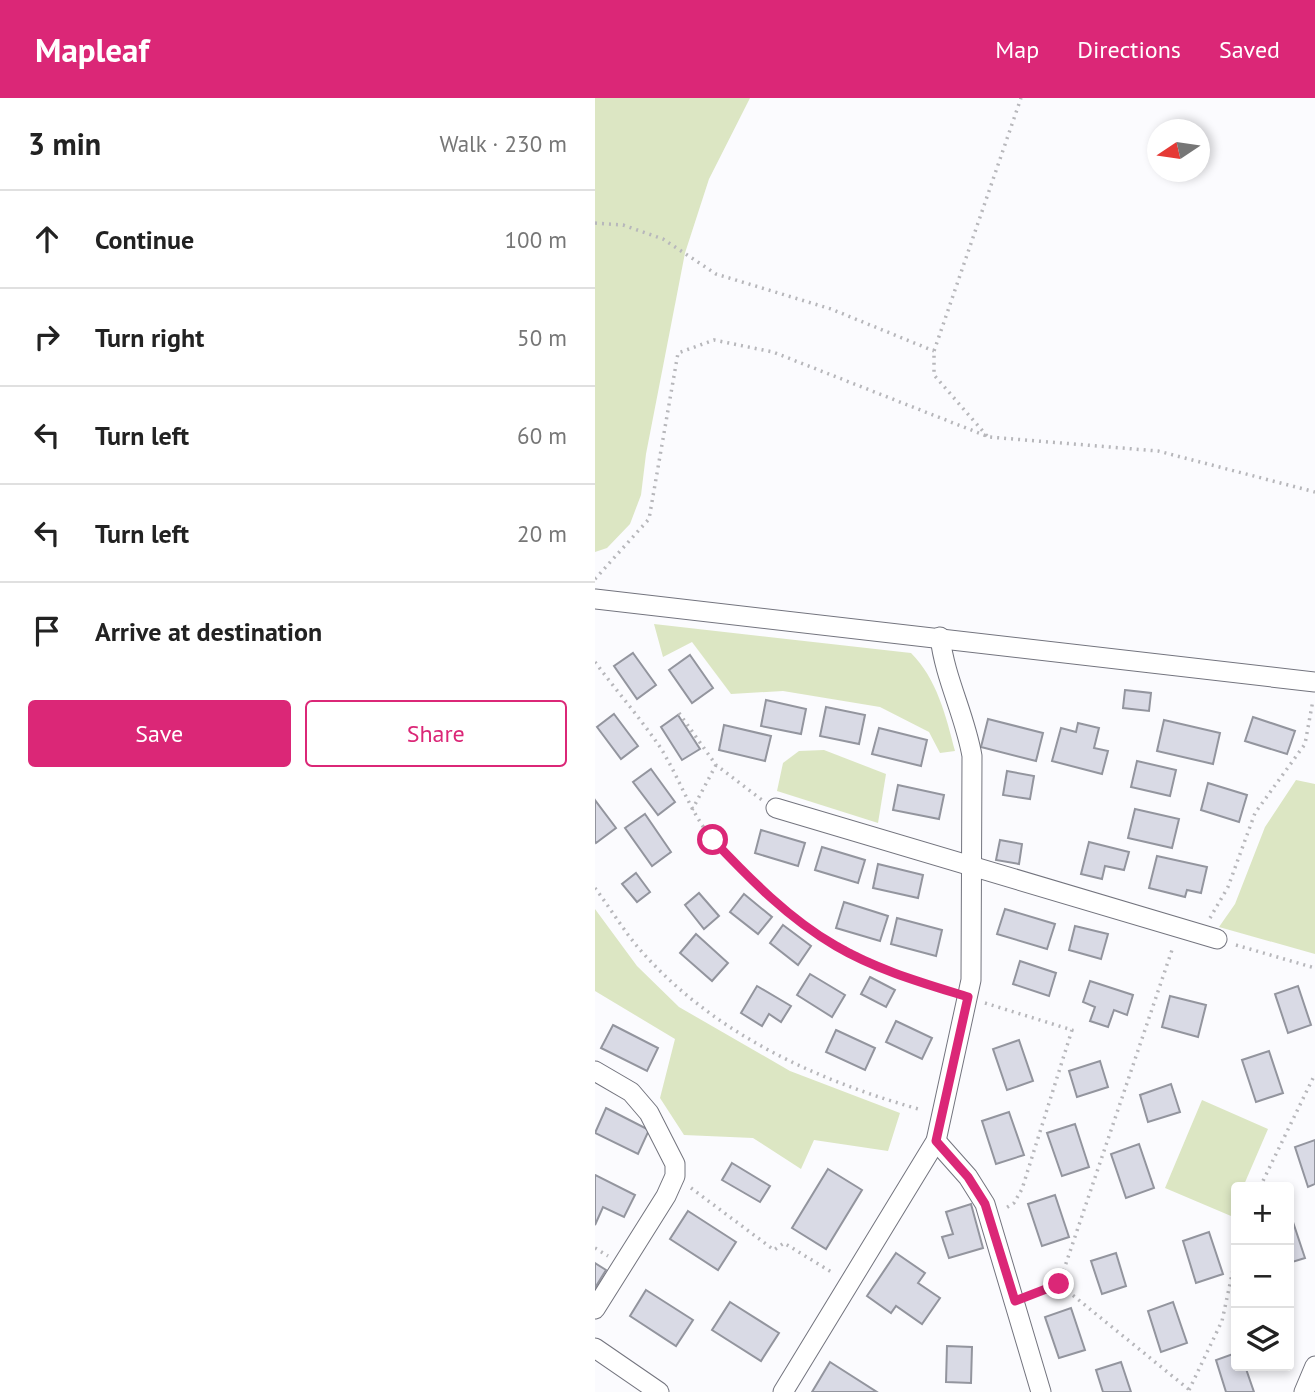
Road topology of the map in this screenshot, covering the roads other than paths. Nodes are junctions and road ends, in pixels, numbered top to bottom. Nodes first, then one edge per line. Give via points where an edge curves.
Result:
1 (595, 599) edge
2 (940, 637) junction
3 (1315, 682) edge
4 (776, 808) road end
5 (970, 866) junction
6 (1209, 937) road end
7 (595, 1071) edge
8 (936, 1141) junction
9 (595, 1309) edge
10 (595, 1348) edge
11 (659, 1392) edge
12 (783, 1392) edge
13 (1041, 1392) edge

1 - 2 street
2 - 3 street
2 - 5 street via 944,666 968,729 972,756
4 - 5 street
5 - 6 street
5 - 8 street via 971,980
7 - 9 street via 631,1092 649,1113 675,1164 675,1177 666,1196
8 - 12 street
8 - 13 street via 968,1177 990,1217
10 - 11 street

